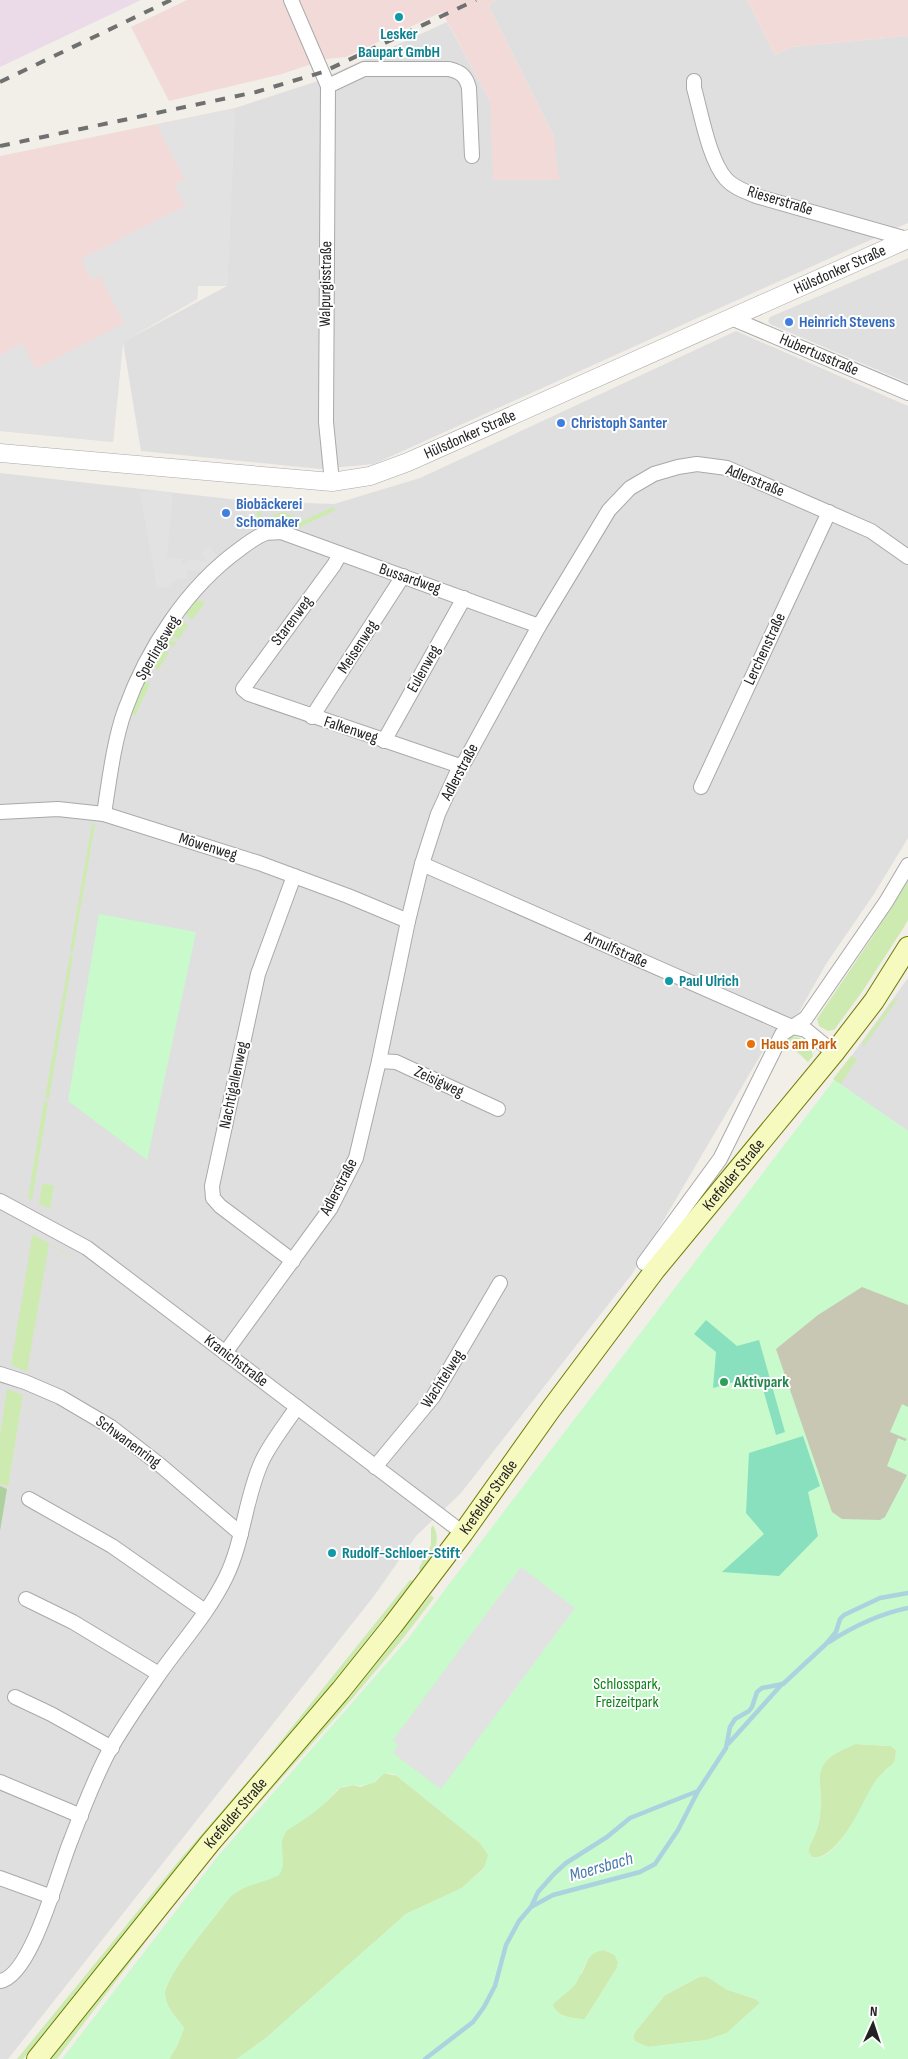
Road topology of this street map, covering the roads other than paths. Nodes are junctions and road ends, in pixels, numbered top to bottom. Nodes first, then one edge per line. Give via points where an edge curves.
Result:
1 (290, 0) edge
2 (694, 82) dead end
3 (328, 86) junction
4 (472, 156) dead end
5 (908, 239) edge
6 (731, 318) junction
7 (908, 393) edge
8 (0, 453) edge
9 (332, 482) junction
10 (829, 512) junction
11 (281, 532) joint
12 (340, 554) junction
13 (908, 557) edge
14 (403, 576) junction
15 (464, 598) junction
16 (539, 626) junction
17 (243, 689) joint
18 (312, 717) junction
19 (384, 741) junction
20 (460, 766) junction
21 (701, 787) dead end
22 (0, 812) edge
23 (104, 814) junction
24 (422, 864) junction
25 (908, 865) edge
26 (294, 876) junction
27 (408, 922) junction
28 (908, 947) edge
29 (792, 1027) junction
30 (834, 1053) junction
31 (380, 1061) junction
32 (498, 1109) dead end
33 (0, 1201) edge
34 (293, 1261) junction
35 (644, 1264) dead end
36 (500, 1283) dead end
37 (226, 1353) junction
38 (0, 1374) edge
39 (297, 1408) junction
40 (375, 1467) junction
41 (29, 1499) dead end
42 (463, 1533) junction
43 (241, 1534) junction
44 (26, 1599) dead end
45 (205, 1611) junction
46 (159, 1674) junction
47 (15, 1697) dead end
48 (112, 1748) junction
49 (0, 1782) edge
50 (81, 1816) junction
51 (0, 1878) edge
52 (52, 1897) junction
53 (0, 1981) edge
54 (37, 2059) edge

1 - 3 street, Walpurgisstraße
2 - 5 street, Rieserstraße via 715,164 736,188
3 - 4 street via 364,69 449,69 458,72 466,78 469,88
3 - 9 street, Walpurgisstraße via 326,422
5 - 6 street, Hülsdonker Straße
6 - 7 street, Hubertusstraße
6 - 9 street, Hülsdonker Straße via 408,462 370,476
8 - 9 street, Hülsdonker Straße
10 - 13 street, Adlerstraße via 871,531
10 - 16 street, Adlerstraße via 727,468 696,464 654,474 630,488 609,510
10 - 21 street, Lerchenstraße
11 - 12 street, Bussardweg
11 - 23 street, Sperlingsweg via 267,533 252,540 227,558 183,605 159,641 124,711
12 - 14 street, Bussardweg
12 - 17 street, Starenweg
14 - 15 street, Bussardweg
14 - 18 street, Meisenweg
15 - 16 street, Bussardweg
15 - 19 street, Eulenweg
16 - 20 street, Adlerstraße
17 - 18 street, Falkenweg
18 - 19 street, Falkenweg
19 - 20 street, Falkenweg
20 - 24 street, Adlerstraße via 438,814
22 - 23 street, Möwenweg via 58,809
23 - 26 street, Möwenweg
24 - 27 street, Adlerstraße
24 - 29 street, Arnulfstraße
25 - 29 street, Krefelder Straße via 806,1018
26 - 27 street, Möwenweg
26 - 34 street, Nachtigallenweg via 258,974 212,1186 213,1198 220,1206
27 - 31 street, Adlerstraße
28 - 30 main road, Krefelder Straße via 874,1001
29 - 30 street, Arnulfstraße via 806,1030
29 - 35 street, Krefelder Straße via 782,1034 720,1159
30 - 42 main road, Krefelder Straße via 655,1270
31 - 32 street, Zeisigweg via 396,1062
31 - 34 street, Adlerstraße via 356,1158 330,1209
33 - 37 street, Kranichstraße via 87,1248
34 - 37 street, Adlerstraße
36 - 40 street, Wachtelweg via 432,1397
37 - 39 street, Kranichstraße
38 - 43 street, Schwanenring via 60,1397 111,1427
39 - 40 street, Kranichstraße
39 - 43 street via 262,1462
40 - 42 street, Kranichstraße
41 - 45 street via 112,1546
42 - 54 main road, Krefelder Straße via 341,1690 210,1843
43 - 45 street via 225,1578
44 - 46 street via 73,1622
45 - 46 street
46 - 48 street
47 - 48 street
48 - 50 street
49 - 50 street
50 - 52 street
51 - 52 street
52 - 53 street via 23,1964

